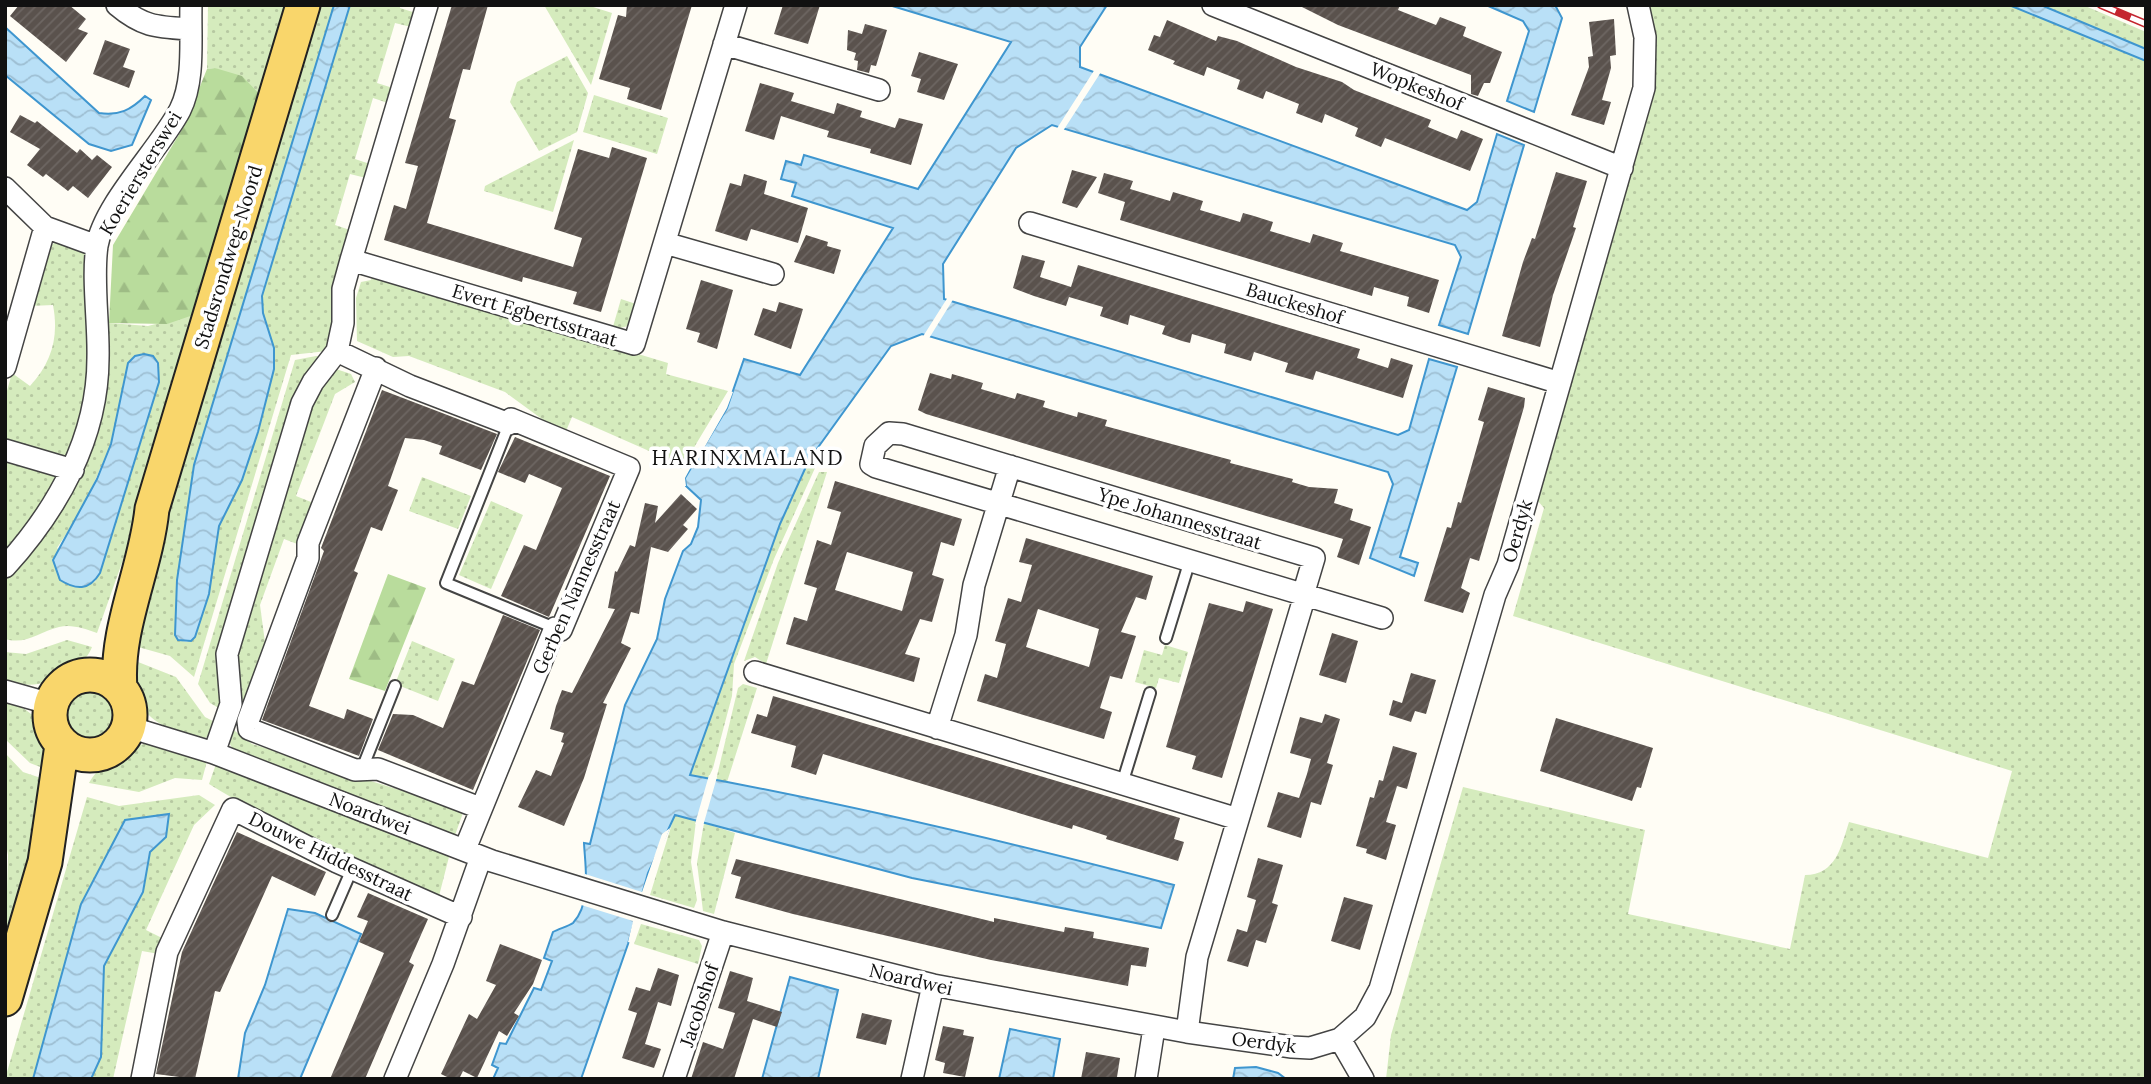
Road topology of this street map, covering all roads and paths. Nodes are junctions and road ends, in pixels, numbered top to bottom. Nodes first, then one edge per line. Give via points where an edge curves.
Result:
1 (117, 5) edge
2 (191, 5) edge
3 (303, 5) edge
4 (427, 5) edge
5 (736, 5) edge
6 (1213, 5) edge
7 (1638, 5) edge
8 (191, 29) junction
9 (724, 44) junction
10 (879, 90) dead end
11 (1622, 168) junction
12 (5, 188) edge
13 (1030, 223) dead end
14 (45, 227) junction
15 (665, 243) junction
16 (97, 246) junction
17 (351, 260) junction
18 (773, 274) dead end
19 (337, 351) junction
20 (5, 367) edge
21 (376, 368) junction
22 (1560, 383) junction
23 (509, 424) junction
24 (5, 450) edge
25 (1010, 466) junction
26 (73, 470) junction
27 (999, 504) junction
28 (152, 509) junction
29 (1190, 561) junction
30 (5, 567) edge
31 (1304, 595) junction
32 (1382, 618) dead end
33 (555, 628) junction
34 (1167, 638) dead end
35 (755, 672) dead end
36 (83, 676) junction
37 (395, 686) dead end
38 (120, 688) junction
39 (5, 691) edge
40 (1150, 693) dead end
41 (51, 704) junction
42 (129, 727) junction
43 (937, 728) junction
44 (62, 745) junction
45 (214, 754) junction
46 (99, 755) junction
47 (362, 769) junction
48 (1122, 784) junction
49 (480, 808) junction
50 (1238, 819) junction
51 (473, 853) junction
52 (46, 862) junction
53 (352, 869) junction
54 (332, 915) dead end
55 (461, 917) junction
56 (723, 932) junction
57 (933, 985) junction
58 (5, 999) edge
59 (1154, 1028) junction
60 (1187, 1032) junction
61 (1340, 1039) junction
62 (142, 1079) edge
63 (395, 1079) edge
64 (674, 1079) edge
65 (912, 1079) edge
66 (1146, 1079) edge
67 (1363, 1079) edge

1 - 8 street via 135,20 154,27
2 - 8 street, Koeriersterswei
3 - 28 main road, Stadsrondweg-Noord
4 - 17 street
5 - 9 street, Evert Egbertsstraat
6 - 11 street, Wopkeshof
7 - 11 street, Oerdyk via 1647,75
8 - 16 street, Koeriersterswei via 189,76 181,109 109,216
9 - 10 street
9 - 15 street, Evert Egbertsstraat
11 - 22 street, Oerdyk
12 - 14 street
13 - 22 street, Bauckeshof
14 - 16 street
14 - 20 street
15 - 17 street, Evert Egbertsstraat via 634,344
15 - 18 street
16 - 26 street, Koeriersterswei via 99,362 93,408
17 - 19 street
19 - 21 street, Gerben Nannesstraat
19 - 45 street via 302,403 227,654 231,704
21 - 23 street, Gerben Nannesstraat
21 - 47 street via 308,543 308,558 248,721 248,729 254,733
22 - 61 street, Oerdyk via 1380,989 1365,1017
23 - 33 lane via 446,583
23 - 33 street, Gerben Nannesstraat via 511,419 629,468 561,631
24 - 26 street
25 - 27 street
25 - 27 street, Ype Johannesstraat via 896,432 879,440 871,459 876,467
25 - 31 street, Ype Johannesstraat via 1314,558
26 - 30 street, Koeriersterswei via 54,508
27 - 29 street, Ype Johannesstraat
27 - 43 street
28 - 36 main road, Stadsrondweg-Noord via 100,646
28 - 38 main road, Stadsrondweg-Noord via 149,540 121,652
29 - 31 street, Ype Johannesstraat
29 - 34 lane
31 - 32 street, Ype Johannesstraat
31 - 50 street
33 - 49 street, Gerben Nannesstraat
35 - 43 street
36 - 38 main road via 103,677
36 - 41 main road via 66,682
37 - 47 lane
38 - 42 main road via 130,707
39 - 41 street
40 - 48 lane
41 - 44 main road via 52,731
42 - 45 street, Noardwei
42 - 46 main road via 118,745
43 - 48 street
44 - 46 main road via 79,755
44 - 52 main road
45 - 51 street, Noardwei
46 - 52 main road via 85,776 61,840
47 - 49 street via 378,769
48 - 50 street
49 - 51 street, Gerben Nannesstraat
50 - 60 street via 1198,957
51 - 55 street
51 - 56 street, Noardwei
52 - 58 main road
53 - 54 lane
53 - 55 street, Douwe Hiddesstraat
53 - 62 street, Douwe Hiddesstraat via 233,809 167,952
55 - 63 street
56 - 57 street, Noardwei
56 - 64 street, Jacobshof
57 - 59 street, Noardwei
57 - 65 street
59 - 60 street, Noardwei
59 - 66 street
60 - 61 street, Oerdyk via 1292,1047
61 - 67 street

